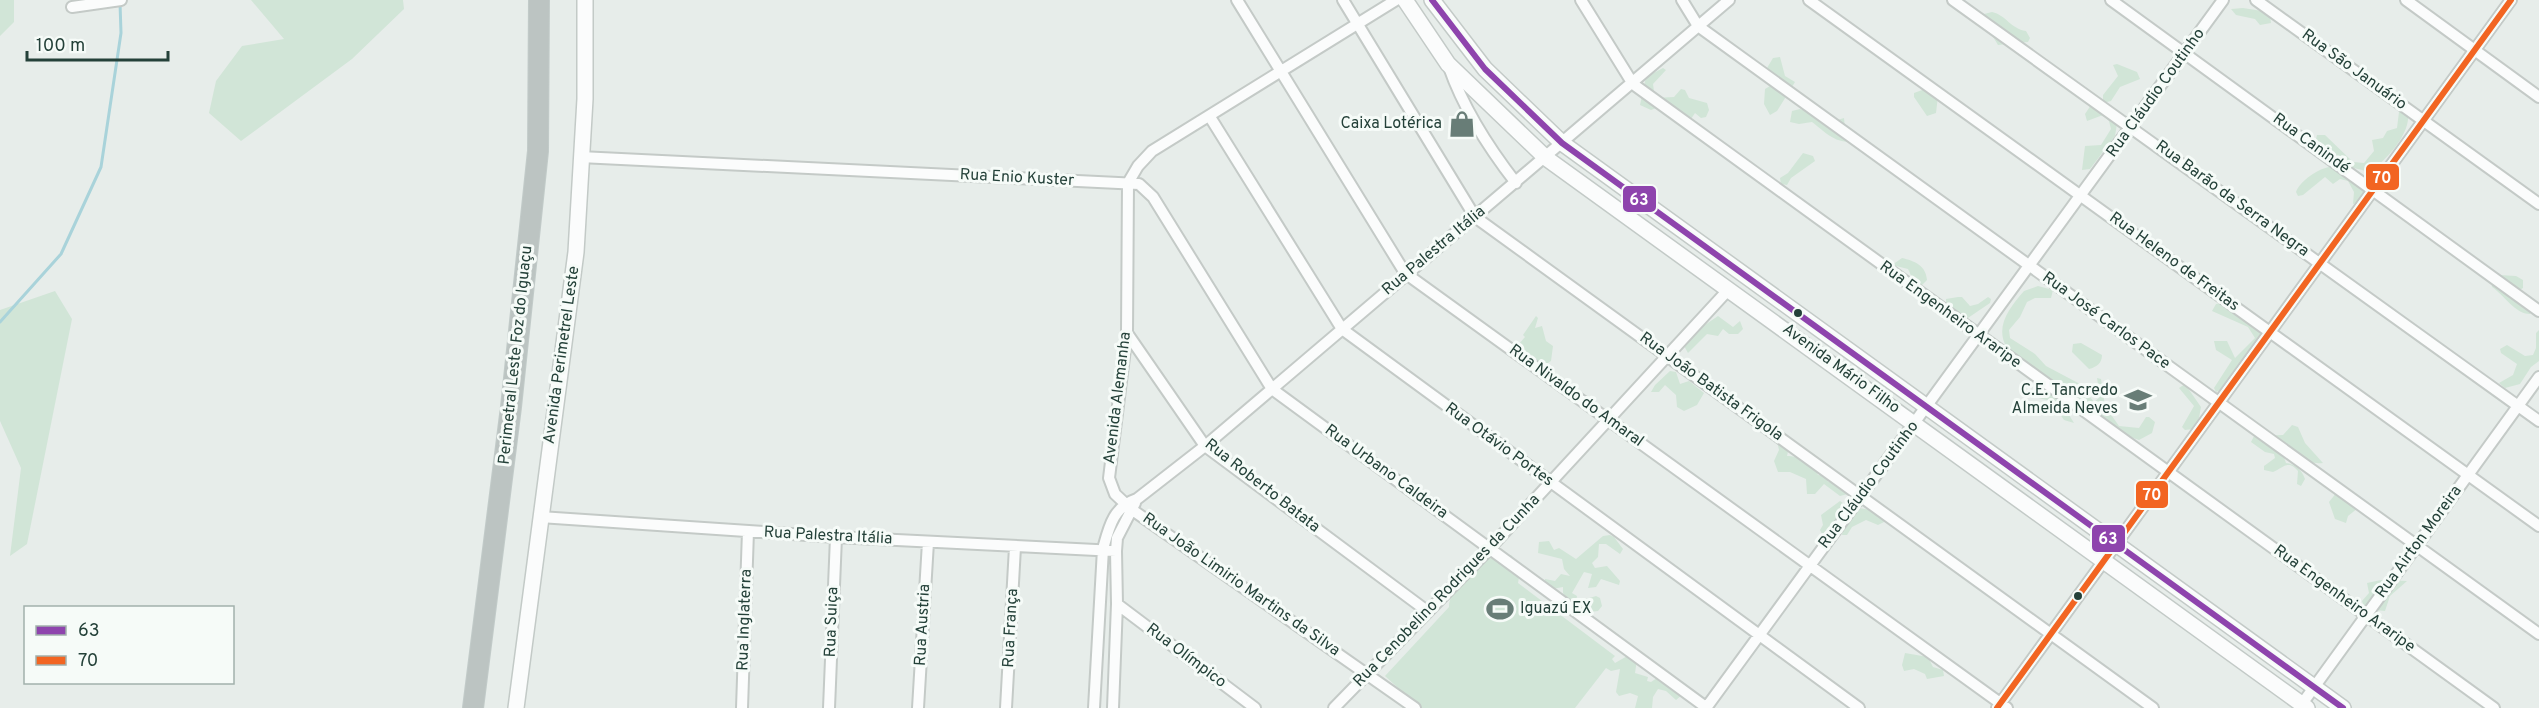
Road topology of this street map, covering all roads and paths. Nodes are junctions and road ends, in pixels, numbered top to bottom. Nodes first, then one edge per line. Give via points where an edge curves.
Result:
1 (121, 0) edge
2 (539, 0) edge
3 (585, 0) edge
4 (1237, 0) edge
5 (1343, 0) edge
6 (1396, 0) edge
7 (1405, 0) edge
8 (1432, 0) edge
9 (1581, 0) edge
10 (1682, 0) edge
11 (1729, 0) edge
12 (1809, 0) edge
13 (1953, 0) edge
14 (2111, 0) edge
15 (2223, 0) edge
16 (2256, 0) edge
17 (2406, 0) edge
18 (2511, 0) edge
19 (72, 7) dead end
20 (1358, 23) junction
21 (1698, 26) junction
22 (2475, 50) junction
23 (2185, 52) junction
24 (1448, 64) junction
25 (1282, 70) junction
26 (1632, 84) junction
27 (2539, 97) edge
28 (1209, 117) junction
29 (2424, 120) junction
30 (2131, 127) junction
31 (1562, 143) junction
32 (580, 157) junction
33 (1546, 158) junction
34 (1128, 183) junction
35 (1516, 183) junction
36 (2373, 190) junction
37 (2081, 195) junction
38 (2539, 204) edge
39 (1475, 218) junction
40 (2320, 263) junction
41 (2029, 266) junction
42 (1405, 273) junction
43 (1729, 289) junction
44 (2539, 311) edge
45 (1342, 329) junction
46 (2270, 331) junction
47 (1127, 333) junction
48 (1979, 336) junction
49 (1668, 356) junction
50 (2539, 377) edge
51 (1272, 389) junction
52 (2218, 403) junction
53 (1928, 406) junction
54 (2518, 406) junction
55 (1609, 419) junction
56 (2539, 421) edge
57 (1916, 423) junction
58 (1205, 446) junction
59 (2168, 472) junction
60 (2469, 474) junction
61 (1550, 483) junction
62 (1860, 495) junction
63 (1131, 503) junction
64 (540, 517) junction
65 (2539, 525) edge
66 (748, 531) junction
67 (836, 537) junction
68 (928, 542) junction
69 (2116, 543) junction
70 (2417, 545) junction
71 (1016, 547) junction
72 (1490, 548) junction
73 (1103, 549) junction
74 (1116, 550) junction
75 (2104, 560) junction
76 (1809, 565) junction
77 (1118, 604) junction
78 (1427, 611) junction
79 (2366, 615) junction
80 (2050, 634) junction
81 (2539, 634) edge
82 (1759, 636) junction
83 (1368, 674) junction
84 (2314, 687) junction
85 (2001, 706) edge
86 (2303, 707) edge
87 (473, 708) edge
88 (516, 708) edge
89 (742, 708) edge
90 (829, 708) edge
91 (918, 708) edge
92 (1006, 708) edge
93 (1094, 708) edge
94 (1113, 708) edge
95 (1254, 708) edge
96 (1334, 708) edge
97 (1415, 708) edge
98 (1706, 708) edge
99 (1859, 708) edge
100 (2153, 708) edge
101 (2343, 708) edge
102 (2494, 708) edge

1 - 19 street
2 - 87 highway, Perimetral Leste Foz do Iguaçu via 538,151
3 - 32 main road, Avenida Perimetrel Leste via 585,99
4 - 25 street, Rua Nivaldo do Amaral
5 - 20 street, Rua João Batista Frigola
6 - 20 street
7 - 24 main road, Avenida Mário Filho
8 - 31 main road, Avenida Mário Filho via 1485,69
9 - 26 street, Rua Engenheiro Araripe
10 - 21 street, Rua José Carlos Pace
11 - 21 street, Rua Palestra Itália
12 - 37 street, Rua Heleno de Freitas
13 - 30 street, Rua Barão da Serra Negra
14 - 23 street, Rua Canindé
15 - 23 street, Rua Cláudio Coutinho
16 - 29 street, Rua São Januário
17 - 22 street
18 - 22 street
20 - 25 street
20 - 39 street, Rua João Batista Frigola
21 - 26 street, Rua Palestra Itália
21 - 41 street, Rua José Carlos Pace
22 - 27 street
22 - 29 street
23 - 30 street, Rua Cláudio Coutinho
23 - 36 street, Rua Canindé
24 - 33 main road, Avenida Mário Filho
24 - 35 street via 1470,116
25 - 28 street
25 - 42 street, Rua Nivaldo do Amaral
26 - 31 street, Rua Palestra Itália
26 - 48 street, Rua Engenheiro Araripe
28 - 34 street via 1152,151
28 - 45 street, Rua Otávio Portes
29 - 36 street
29 - 38 street, Rua São Januário
30 - 37 street, Rua Cláudio Coutinho
30 - 40 street, Rua Barão da Serra Negra
31 - 33 street, Rua Palestra Itália
31 - 53 main road, Avenida Mário Filho
32 - 34 street, Rua Enio Kuster
32 - 64 main road, Avenida Perimetrel Leste via 576,252
33 - 35 street, Rua Palestra Itália
33 - 43 main road, Avenida Mário Filho
34 - 47 street, Avenida Alemanha
34 - 51 street, Rua Urbano Caldeira via 1139,184 1153,197
35 - 39 street, Rua Palestra Itália
36 - 40 street
36 - 44 street, Rua Canindé
37 - 41 street, Rua Cláudio Coutinho
37 - 46 street, Rua Heleno de Freitas
39 - 42 street, Rua Palestra Itália
39 - 49 street, Rua João Batista Frigola
40 - 46 street
40 - 54 street, Rua Barão da Serra Negra
41 - 48 street, Rua Cláudio Coutinho
41 - 52 street, Rua José Carlos Pace
42 - 45 street, Rua Palestra Itália
42 - 55 street, Rua Nivaldo do Amaral
43 - 49 street, Rua Cenobelino Rodrigues da Cunha
43 - 57 main road, Avenida Mário Filho
45 - 51 street, Rua Palestra Itália
45 - 61 street, Rua Otávio Portes
46 - 52 street
46 - 60 street, Rua Heleno de Freitas
47 - 58 street, Rua Roberto Batata
47 - 63 street, Avenida Alemanha via 1109,478 1115,494
48 - 53 street, Rua Cláudio Coutinho
48 - 59 street, Rua Engenheiro Araripe
49 - 55 street, Rua Cenobelino Rodrigues da Cunha
49 - 62 street, Rua João Batista Frigola
50 - 54 street, Rua Airton Moreira
51 - 58 street, Rua Palestra Itália
51 - 72 street, Rua Urbano Caldeira
52 - 59 street
52 - 70 street, Rua José Carlos Pace
53 - 57 street, Rua Cláudio Coutinho
53 - 69 main road, Avenida Mário Filho
54 - 56 street, Rua Barão da Serra Negra
54 - 60 street, Rua Airton Moreira
55 - 61 street, Rua Cenobelino Rodrigues da Cunha
55 - 76 street, Rua Nivaldo do Amaral
57 - 62 street, Rua Cláudio Coutinho
57 - 75 main road, Avenida Mário Filho
58 - 63 street, Rua Palestra Itália
58 - 78 street, Rua Roberto Batata
59 - 69 street
59 - 79 street, Rua Engenheiro Araripe
60 - 65 street, Rua Heleno de Freitas
60 - 70 street, Rua Airton Moreira
61 - 72 street, Rua Cenobelino Rodrigues da Cunha
61 - 82 street, Rua Otávio Portes
62 - 76 street, Rua Cláudio Coutinho
62 - 80 street, Rua João Batista Frigola
63 - 73 street via 1118,510
63 - 74 street
63 - 83 street, Rua João Limirio Martins da Silva
64 - 66 street, Rua Palestra Itália
64 - 88 main road, Avenida Perimetrel Leste
66 - 67 street, Rua Palestra Itália
66 - 89 street, Rua Inglaterra
67 - 68 street, Rua Palestra Itália
67 - 90 street, Rua Suiça
68 - 71 street, Rua Palestra Itália
68 - 91 street, Rua Austria
69 - 75 street
69 - 84 main road, Avenida Mário Filho
70 - 79 street, Rua Airton Moreira
70 - 81 street, Rua José Carlos Pace
71 - 73 street, Rua Palestra Itália
71 - 92 street, Rua França
72 - 78 street, Rua Cenobelino Rodrigues da Cunha
72 - 98 street, Rua Urbano Caldeira
73 - 74 street, Rua Palestra Itália
73 - 93 street
74 - 77 street
75 - 80 street
75 - 86 main road, Avenida Mário Filho
76 - 82 street, Rua Cláudio Coutinho
76 - 85 street, Rua Nivaldo do Amaral
77 - 94 street
77 - 95 street, Rua Olímpico
78 - 83 street, Rua Cenobelino Rodrigues da Cunha
79 - 84 street, Rua Airton Moreira
79 - 102 street, Rua Engenheiro Araripe
80 - 85 street
80 - 100 street, Rua João Batista Frigola
82 - 98 street, Rua Cláudio Coutinho
82 - 99 street, Rua Otávio Portes
83 - 96 street, Rua Cenobelino Rodrigues da Cunha
83 - 97 street, Rua João Limirio Martins da Silva
84 - 86 street, Rua Airton Moreira
84 - 101 main road, Avenida Mário Filho

